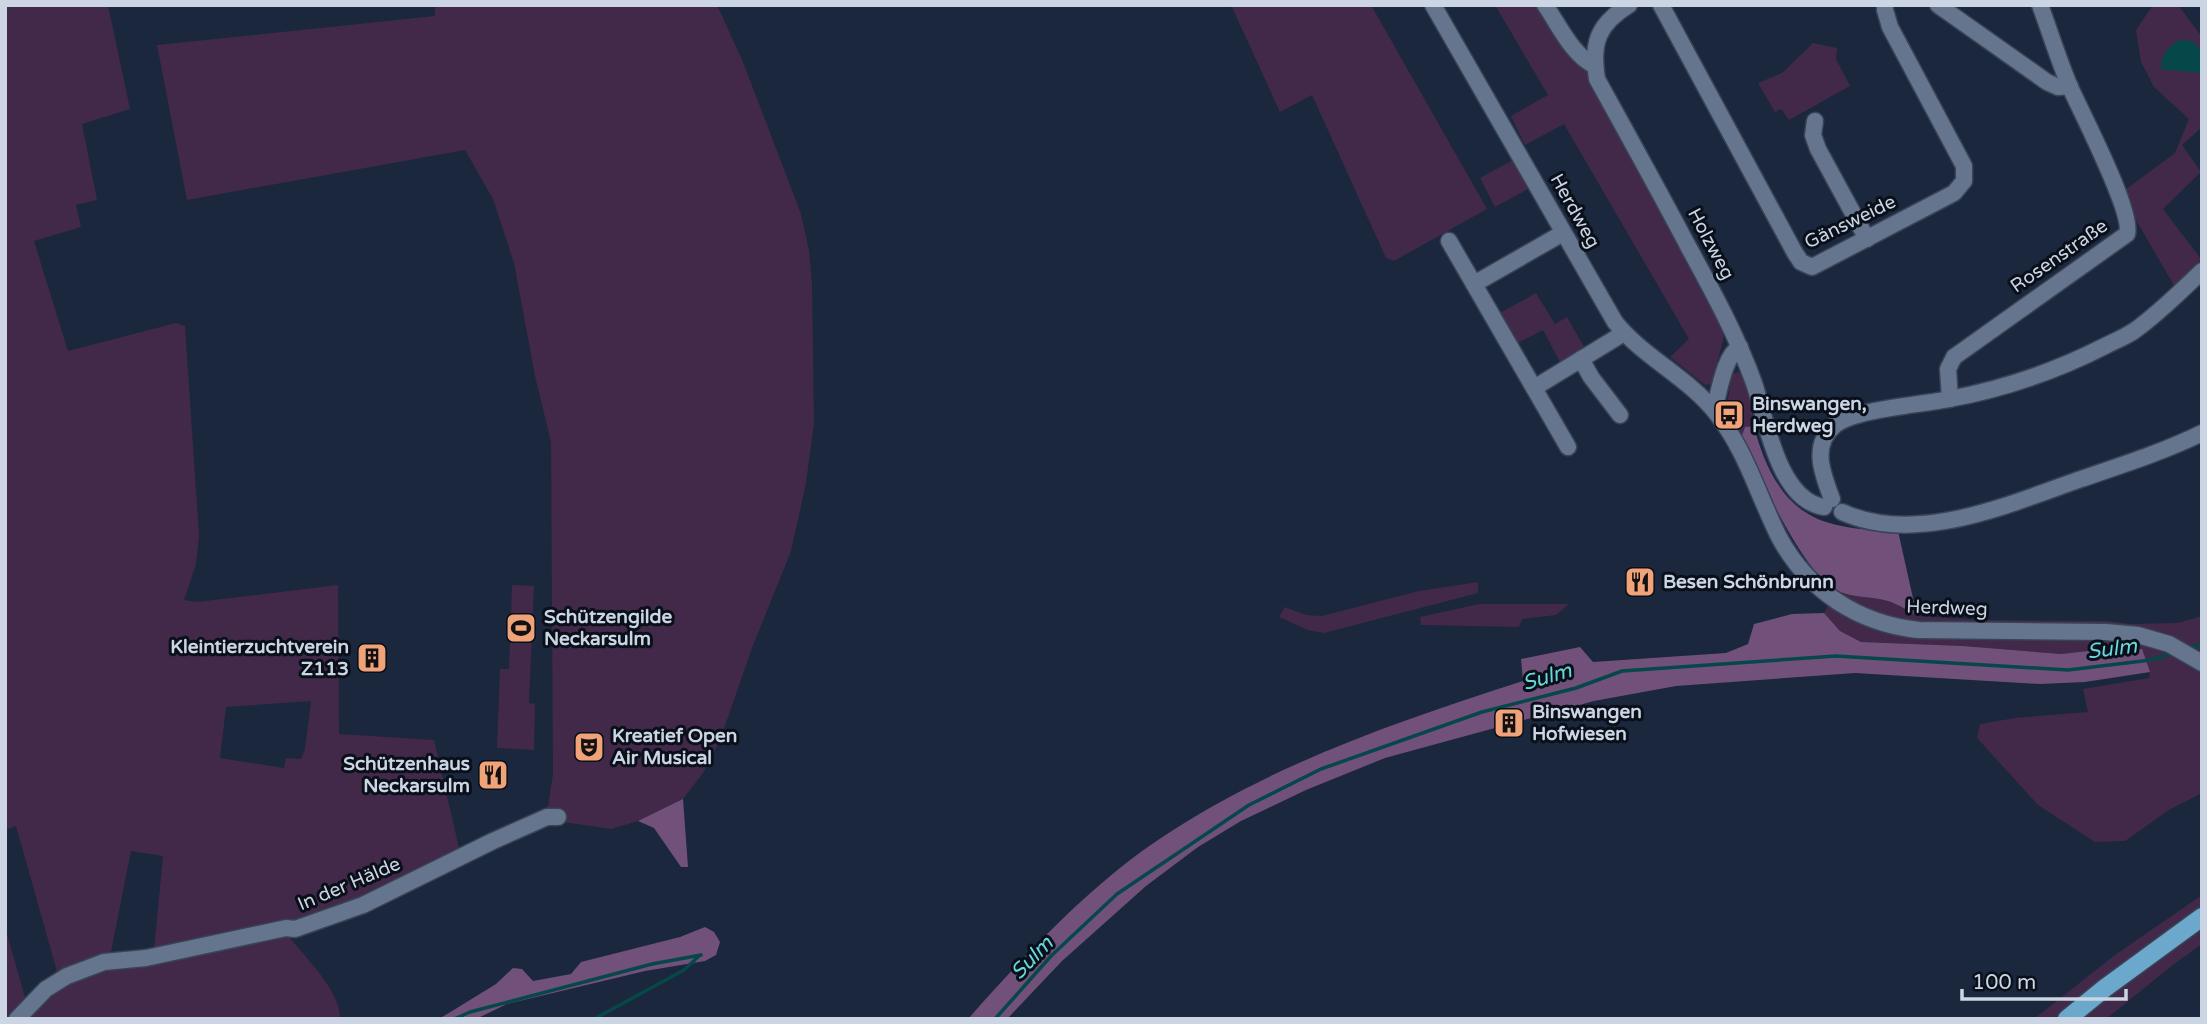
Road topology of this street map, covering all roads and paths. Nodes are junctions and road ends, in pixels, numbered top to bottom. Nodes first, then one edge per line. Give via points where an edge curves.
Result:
1 (1433, 5) edge
2 (1545, 5) edge
3 (1629, 5) edge
4 (1661, 5) edge
5 (1885, 5) edge
6 (1938, 5) edge
7 (2040, 5) edge
8 (1595, 66) junction
9 (2070, 86) junction
10 (1815, 121) dead end
11 (1563, 233) junction
12 (1867, 239) junction
13 (1449, 241) dead end
14 (2202, 271) edge
15 (1474, 284) junction
16 (1624, 333) junction
17 (1740, 347) junction
18 (1581, 359) junction
19 (1534, 387) junction
20 (1950, 399) junction
21 (1714, 410) junction
22 (1620, 415) dead end
23 (2202, 433) edge
24 (1568, 447) dead end
25 (1832, 506) junction
26 (2202, 663) edge
27 (558, 817) dead end
28 (2202, 917) edge
29 (20, 1015) edge
30 (2067, 1019) edge

1 - 11 street, Herdweg
2 - 8 street, Holzweg via 1575,50
3 - 8 street via 1604,24 1595,48
4 - 12 street, Gänsweide via 1801,262 1812,267
5 - 12 street, Gänsweide via 1890,27 1965,173 1954,193
6 - 9 street via 2047,82
7 - 9 street, Rosenstraße
8 - 17 street, Holzweg via 1597,79
9 - 20 street, Rosenstraße via 2116,188 2129,230 1954,357 1948,369
10 - 12 street via 1818,149
11 - 15 street
11 - 16 street, Herdweg
13 - 15 street
14 - 20 street via 2132,332 2088,355 2023,380
15 - 19 street
16 - 18 street
16 - 21 street, Herdweg
17 - 21 street via 1728,358
17 - 25 street, Holzweg via 1785,475 1816,506
18 - 19 street
18 - 22 street
19 - 24 street
20 - 25 street via 1867,413 1836,425 1823,442 1819,466
21 - 26 street, Herdweg via 1742,453 1792,557 1823,592 1850,610 1908,629 2138,635 2169,644
23 - 25 street, Holzweg via 1983,514 1944,522 1864,520
27 - 29 street, In der Hälde via 547,817 493,841 363,905 295,929 104,962 46,989
28 - 30 main road

